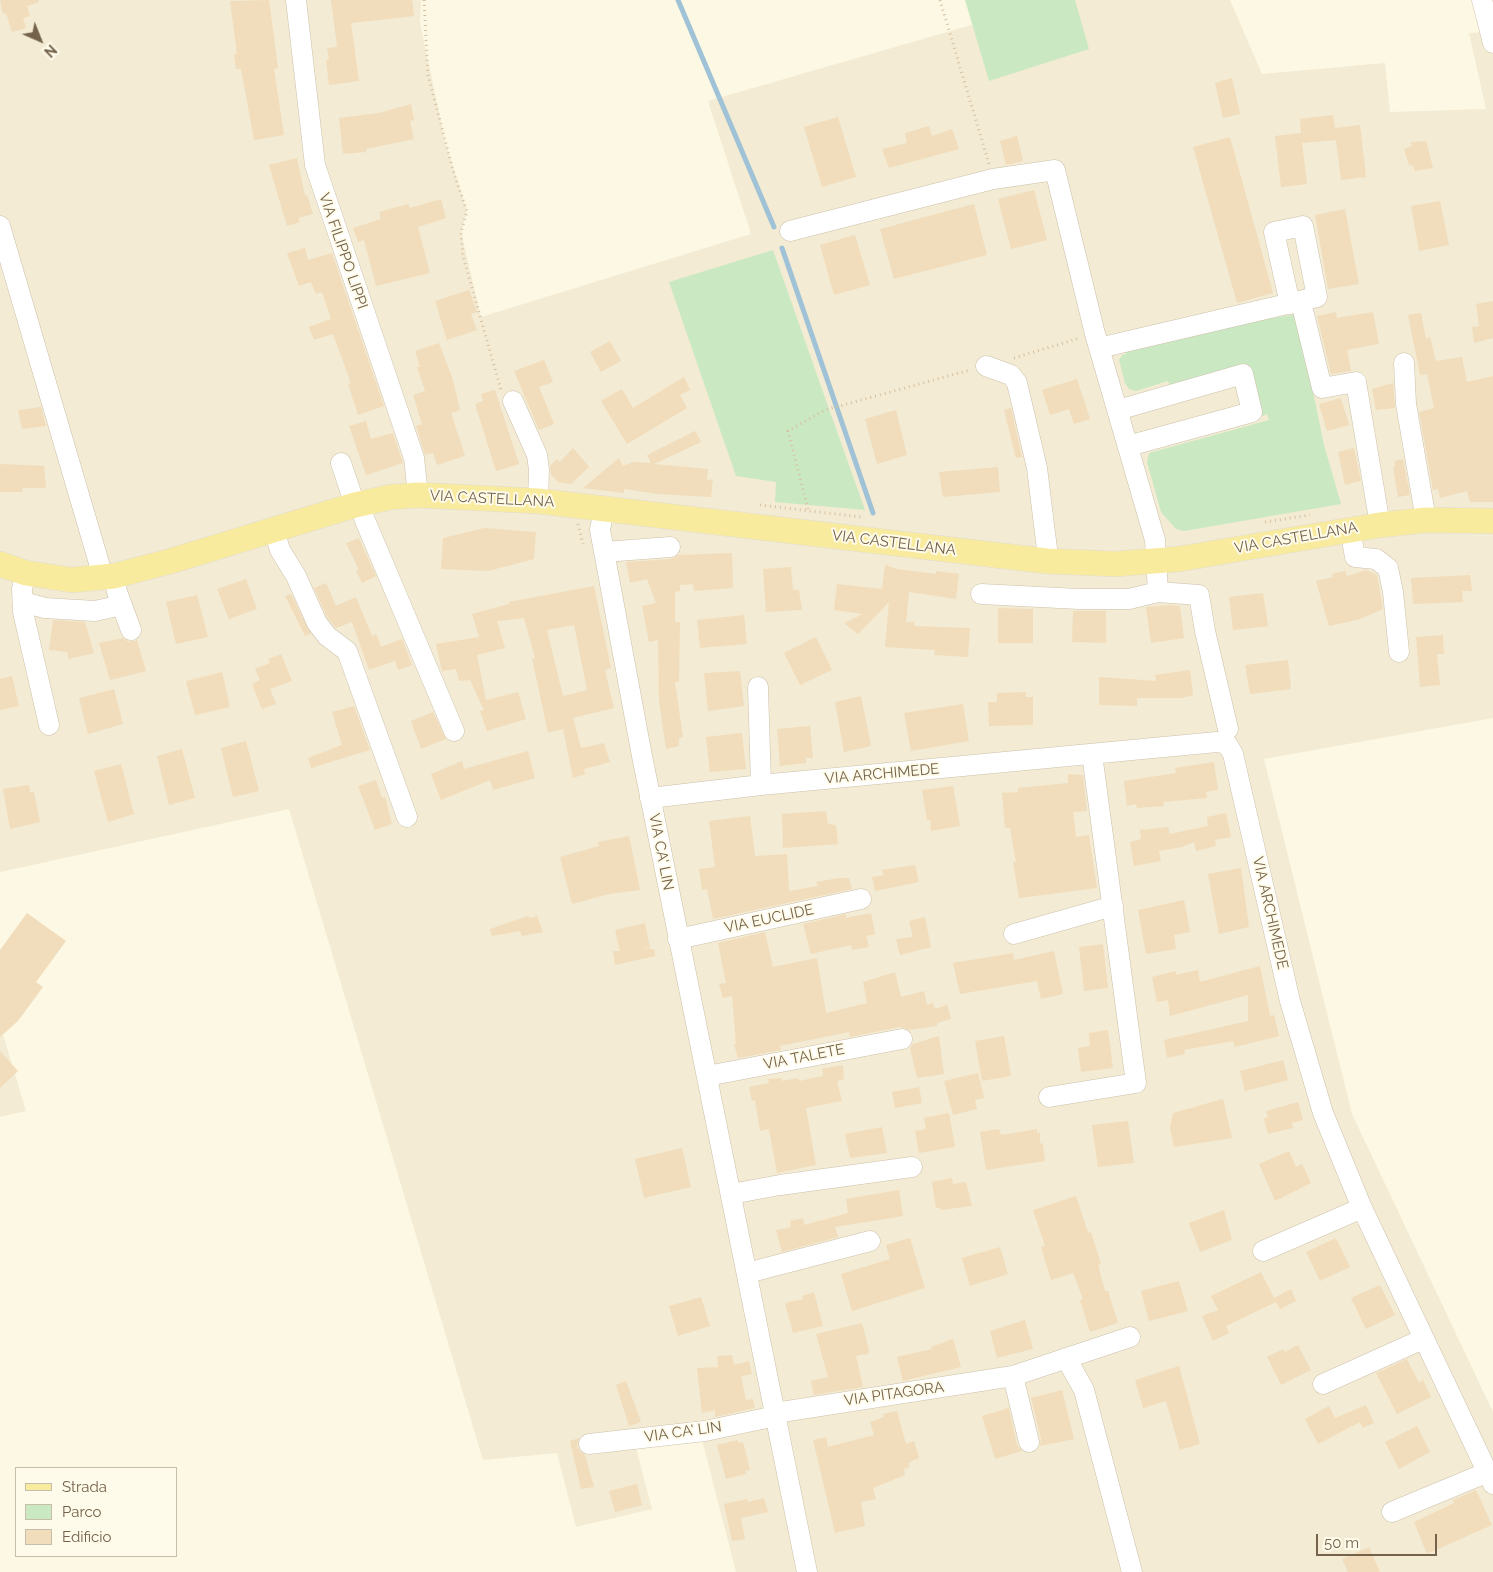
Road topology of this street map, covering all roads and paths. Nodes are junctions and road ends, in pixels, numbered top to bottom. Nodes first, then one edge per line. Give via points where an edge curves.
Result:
1 (296, 0) edge
2 (424, 0) edge
3 (940, 0) edge
4 (1482, 0) edge
5 (1493, 43) edge
6 (993, 179) junction
7 (0, 226) edge
8 (790, 231) dead end
9 (1099, 348) junction
10 (1404, 363) dead end
11 (986, 366) dead end
12 (508, 399) joint
13 (846, 404) dead end
14 (1118, 410) junction
15 (1128, 446) junction
16 (341, 463) dead end
17 (418, 495) junction
18 (538, 501) junction
19 (358, 504) junction
20 (604, 509) junction
21 (808, 509) dead end
22 (1426, 520) junction
23 (1493, 521) edge
24 (1380, 525) junction
25 (1350, 529) junction
26 (274, 530) junction
27 (670, 547) dead end
28 (604, 552) junction
29 (1046, 561) junction
30 (1156, 562) junction
31 (0, 564) edge
32 (26, 573) junction
33 (107, 577) junction
34 (1158, 592) junction
35 (981, 594) dead end
36 (22, 602) junction
37 (122, 605) junction
38 (131, 630) dead end
39 (1399, 652) dead end
40 (758, 687) dead end
41 (49, 726) dead end
42 (1228, 728) dead end
43 (454, 731) dead end
44 (1092, 754) junction
45 (761, 785) junction
46 (650, 798) junction
47 (407, 817) dead end
48 (861, 899) dead end
49 (1113, 906) junction
50 (1014, 928) dead end
51 (678, 939) junction
52 (902, 1039) dead end
53 (707, 1076) junction
54 (1049, 1097) dead end
55 (912, 1167) dead end
56 (731, 1194) junction
57 (1362, 1208) junction
58 (870, 1241) dead end
59 (1263, 1251) dead end
60 (747, 1272) junction
61 (1130, 1336) dead end
62 (1423, 1339) junction
63 (1066, 1358) junction
64 (1013, 1376) junction
65 (1323, 1384) dead end
66 (776, 1414) junction
67 (1029, 1442) dead end
68 (589, 1444) dead end
69 (1490, 1478) edge
70 (1392, 1512) dead end
71 (807, 1572) edge
72 (1132, 1572) edge

1 - 17 street, VIA FILIPPO LIPPI via 315,165 414,458
2 - 12 path via 428,75 467,211 461,232 464,256
3 - 6 path
4 - 5 street
6 - 8 street
6 - 9 street via 1055,170
7 - 33 street via 99,562
9 - 14 street
9 - 24 street via 1296,303 1322,388 1356,382
10 - 22 street via 1406,404
11 - 29 street via 1011,375 1017,383 1038,468
12 - 18 street via 537,455
13 - 21 path via 829,409 788,431
14 - 15 street
14 - 15 street via 1243,374 1252,412
15 - 30 street via 1155,540
16 - 19 street
17 - 18 main road, VIA CASTELLANA
17 - 19 main road, VIA CASTELLANA
18 - 20 main road, VIA CASTELLANA
19 - 26 main road, VIA CASTELLANA
19 - 43 street
20 - 28 street, VIA CA' LIN via 600,530
20 - 29 main road, VIA CASTELLANA
22 - 23 main road, VIA CASTELLANA
22 - 24 main road, VIA CASTELLANA
24 - 25 main road, VIA CASTELLANA
25 - 30 main road, VIA CASTELLANA
25 - 39 street via 1354,558 1376,559 1388,568
26 - 33 main road, VIA CASTELLANA via 171,562
26 - 47 street via 280,550 296,576 317,623 327,636 348,651
27 - 28 street
28 - 46 street, VIA CA' LIN via 617,594
29 - 30 main road, VIA CASTELLANA
30 - 34 street
31 - 32 main road, VIA CASTELLANA
32 - 33 main road, VIA CASTELLANA via 72,580
32 - 36 street
33 - 37 street
34 - 35 street via 1129,599
34 - 42 street via 1199,595
36 - 37 street via 45,608 95,611
36 - 41 street
37 - 38 street
40 - 45 street
44 - 45 street, VIA ARCHIMEDE
44 - 49 street
44 - 57 street, VIA ARCHIMEDE via 1217,742 1230,748 1290,1001 1323,1113
45 - 46 street, VIA ARCHIMEDE
46 - 51 street, VIA CA' LIN
48 - 51 street, VIA EUCLIDE
49 - 50 street
49 - 54 street via 1136,1083
51 - 53 street, VIA CA' LIN
52 - 53 street, VIA TALETE
53 - 56 street, VIA CA' LIN
55 - 56 street
56 - 60 street, VIA CA' LIN
57 - 59 street
57 - 62 street, VIA ARCHIMEDE
58 - 60 street
60 - 66 street, VIA CA' LIN
61 - 63 street, VIA PITAGORA
62 - 65 street
62 - 69 street, VIA ARCHIMEDE
63 - 64 street, VIA PITAGORA
63 - 72 street via 1084,1390
64 - 66 street, VIA PITAGORA
64 - 67 street
66 - 68 street, VIA CA' LIN via 705,1431
66 - 71 street, VIA CA' LIN
69 - 70 street, VIA ARCHIMEDE

